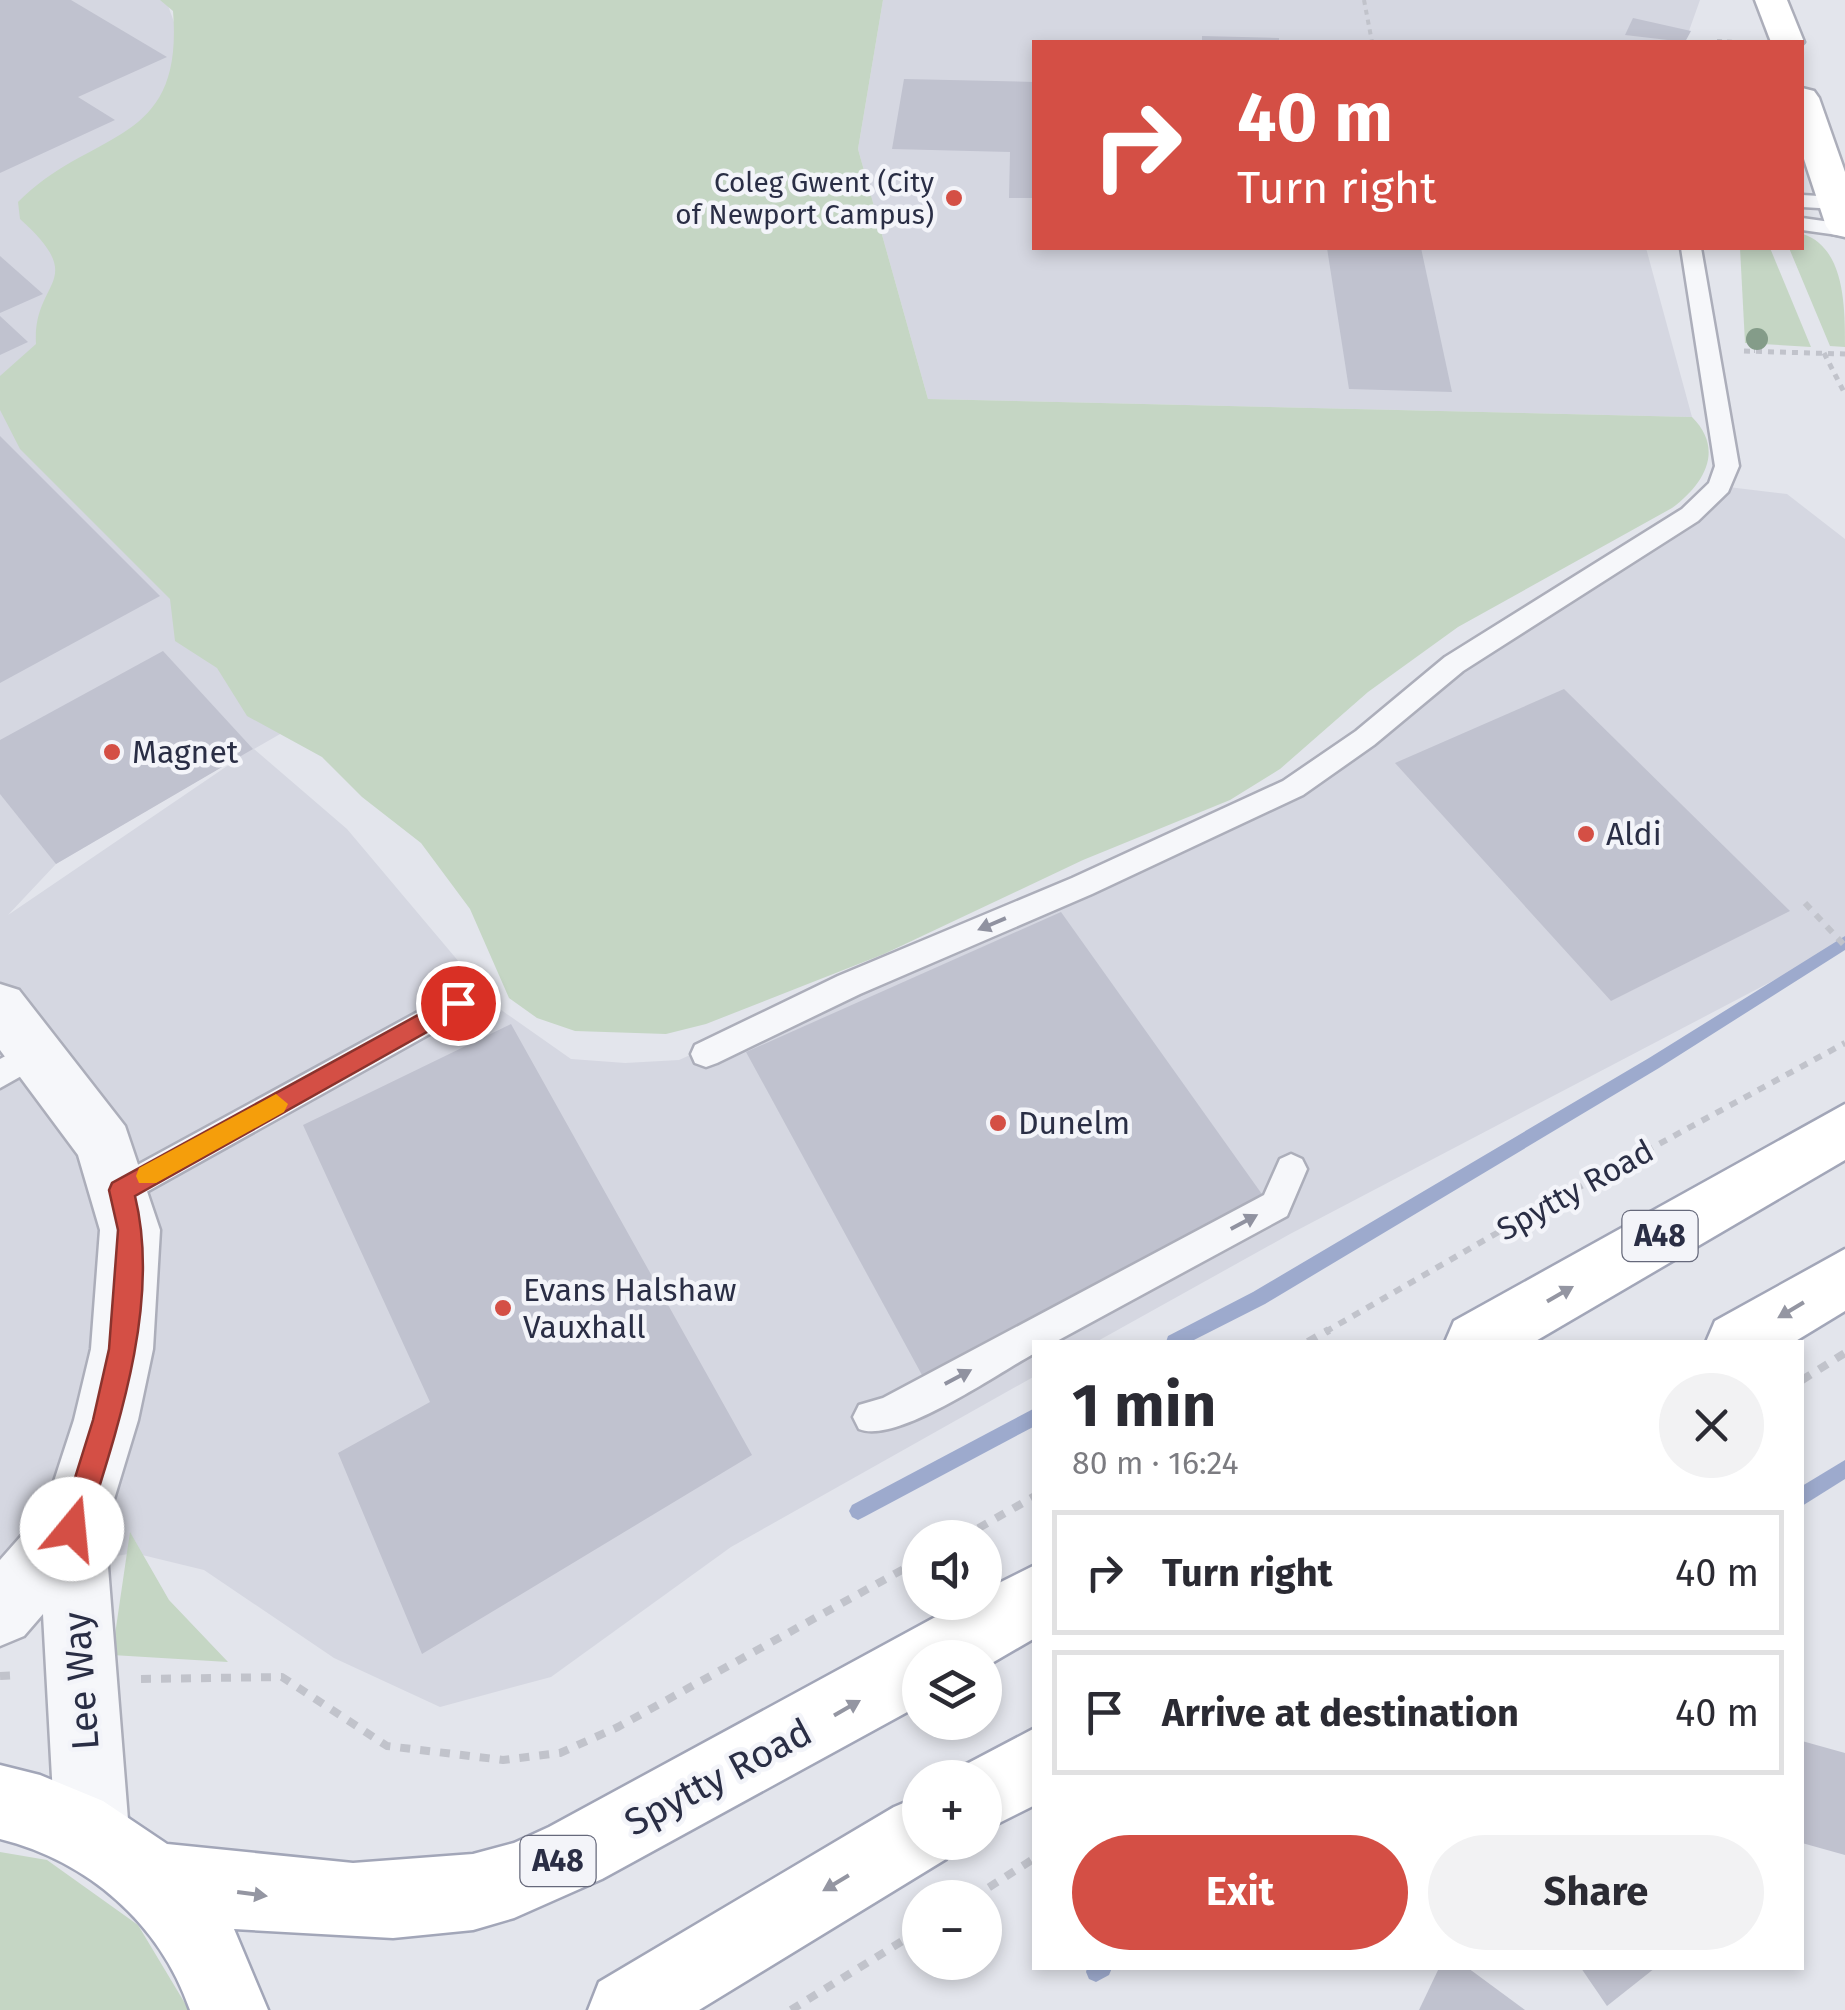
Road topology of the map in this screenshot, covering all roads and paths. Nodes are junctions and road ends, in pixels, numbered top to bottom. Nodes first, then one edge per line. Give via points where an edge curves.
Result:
1 (1364, 0) edge
2 (1771, 0) edge
3 (1372, 40) edge
4 (1786, 40) edge
5 (1804, 106) edge
6 (1832, 215) edge
7 (1804, 223) edge
8 (1691, 250) edge
9 (1741, 351) dead end
10 (1824, 353) junction
11 (1845, 354) edge
12 (1845, 394) edge
13 (1806, 903) dead end
14 (1845, 946) edge
15 (458, 1003) dead end
16 (1845, 1043) edge
17 (12, 1044) edge
18 (706, 1054) dead end
19 (1845, 1130) edge
20 (1291, 1170) dead end
21 (121, 1190) junction
22 (1845, 1278) edge
23 (1311, 1340) edge
24 (1479, 1340) edge
25 (1740, 1340) edge
26 (1845, 1353) edge
27 (1804, 1379) edge
28 (871, 1417) dead end
29 (1032, 1498) edge
30 (993, 1520) edge
31 (72, 1529) junction
32 (902, 1570) edge
33 (1032, 1601) edge
34 (0, 1612) edge
35 (965, 1640) edge
36 (902, 1677) edge
37 (134, 1679) dead end
38 (1032, 1766) edge
39 (1002, 1784) edge
40 (0, 1802) edge
41 (92, 1832) junction
42 (902, 1844) edge
43 (1032, 1860) edge
44 (156, 1880) junction
45 (1000, 1880) edge
46 (902, 1941) edge
47 (230, 2010) edge
48 (627, 2010) edge
49 (791, 2010) edge

1 - 3 path
2 - 4 main road
5 - 6 main road
6 - 7 lane
8 -> 18 lane via 1727,445 1720,486 1707,500 1454,664 1293,788
9 - 10 path
10 - 11 path
10 - 12 path
13 - 14 path
15 - 21 lane
16 - 23 path, Spytty Road
17 - 21 street, Lee Way via 104,1144
24 -> 19 main road, A48
28 -> 20 lane via 887,1416 1276,1205
21 - 31 street, Lee Way via 130,1230 122,1349
22 -> 25 main road
26 - 27 path
29 - 30 path
31 - 34 street, Lee Way
31 - 41 street, Lee Way
32 - 37 path via 560,1752 503,1760 387,1746 282,1676
33 - 35 main road
44 -> 36 main road, Spytty Road / A48 via 387,1904 478,1892 559,1860
38 - 39 main road
40 - 41 main road, A48
41 - 44 main road, A48
42 -> 48 main road
43 - 45 path
44 - 47 main road, A48 via 220,1975
46 - 49 path

